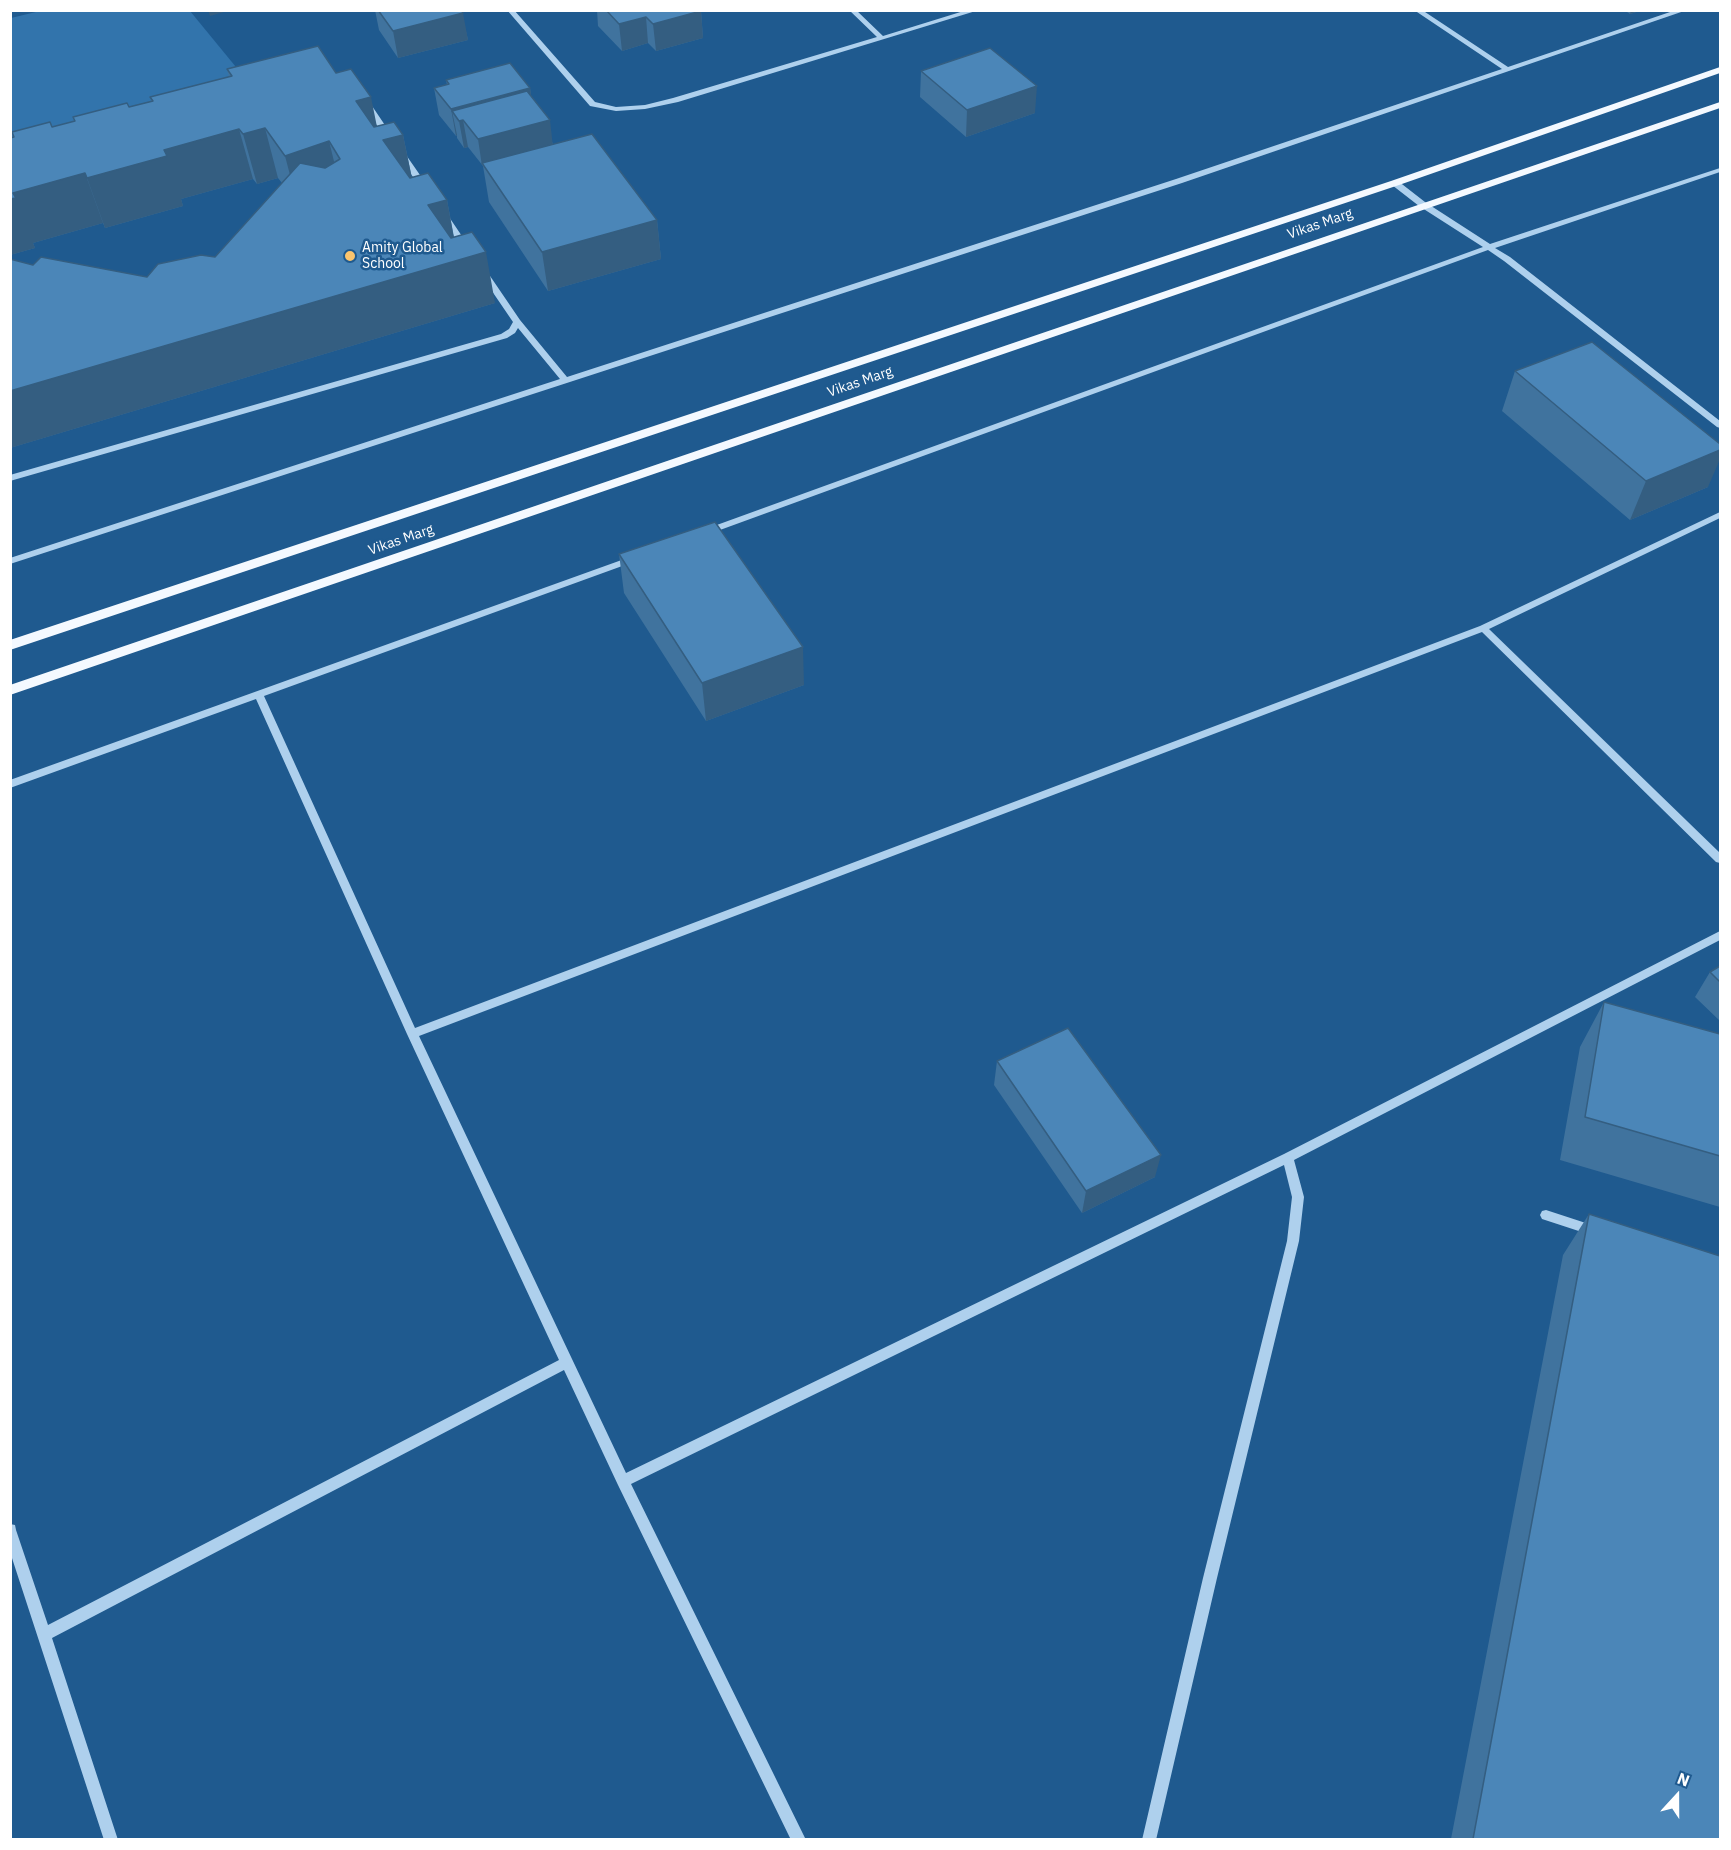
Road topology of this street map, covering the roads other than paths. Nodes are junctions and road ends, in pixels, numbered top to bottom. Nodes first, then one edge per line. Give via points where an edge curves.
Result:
1 (510, 10) edge
2 (852, 10) edge
3 (976, 10) edge
4 (1417, 10) edge
5 (1684, 10) edge
6 (881, 37) junction
7 (1507, 70) junction
8 (1720, 70) edge
9 (362, 98) edge
10 (1720, 105) edge
11 (1720, 171) edge
12 (1395, 183) junction
13 (430, 195) edge
14 (1422, 204) junction
15 (436, 205) edge
16 (1490, 247) junction
17 (470, 254) edge
18 (477, 264) edge
19 (518, 322) junction
20 (566, 381) junction
21 (1720, 425) edge
22 (10, 478) edge
23 (1720, 515) edge
24 (695, 537) edge
25 (639, 557) edge
26 (10, 561) edge
27 (1483, 628) junction
28 (10, 645) edge
29 (10, 690) edge
30 (259, 695) junction
31 (10, 784) edge
32 (1720, 859) edge
33 (1720, 935) edge
34 (412, 1034) junction
35 (1288, 1158) junction
36 (1546, 1215) dead end
37 (1611, 1236) edge
38 (567, 1362) junction
39 (623, 1481) junction
40 (10, 1530) edge
41 (45, 1634) junction
42 (111, 1839) edge
43 (799, 1839) edge
44 (1149, 1839) edge

1 - 6 street via 593,104 616,109 675,100
2 - 6 street
3 - 6 street
4 - 7 street
5 - 7 street
7 - 20 street via 1179,182
8 - 12 main road, Vikas Marg
9 - 13 street
10 - 14 main road, Vikas Marg
11 - 16 street
12 - 14 street
12 - 28 main road, Vikas Marg
14 - 16 street
14 - 29 main road, Vikas Marg
15 - 17 street
16 - 21 street
16 - 24 street
18 - 19 street
19 - 20 street
19 - 22 street via 504,336
20 - 26 street
23 - 27 street
25 - 30 street
27 - 32 street
27 - 34 street
30 - 31 street
30 - 34 street
33 - 35 street
34 - 38 street
35 - 39 street
35 - 44 street via 1298,1197 1293,1241
36 - 37 street
38 - 39 street
38 - 41 street
39 - 43 street
40 - 41 street
41 - 42 street

